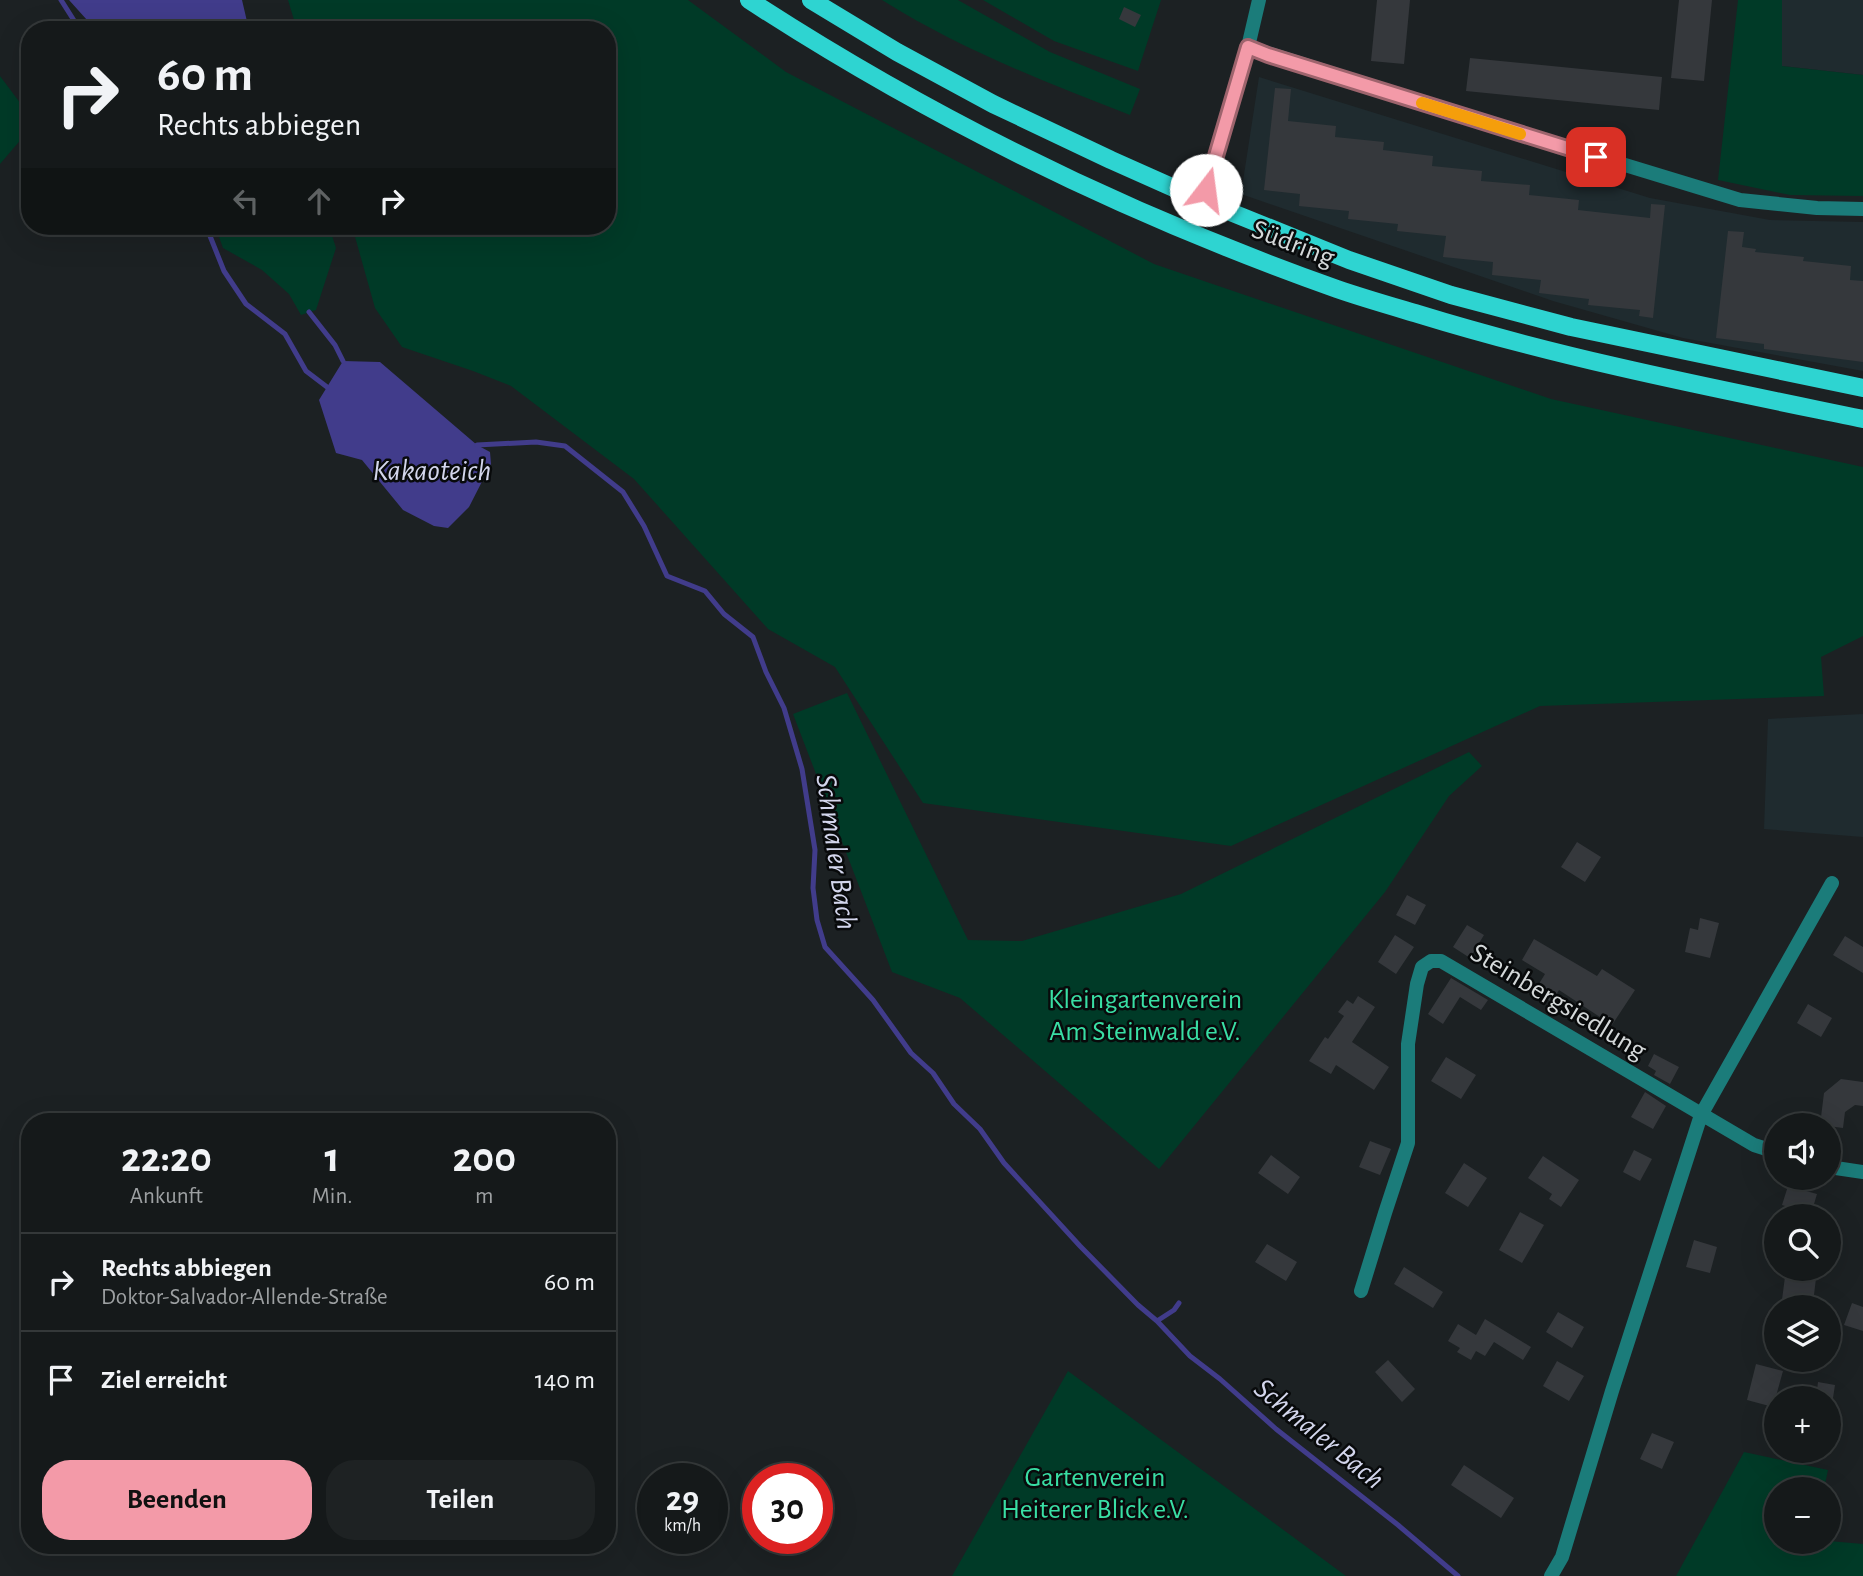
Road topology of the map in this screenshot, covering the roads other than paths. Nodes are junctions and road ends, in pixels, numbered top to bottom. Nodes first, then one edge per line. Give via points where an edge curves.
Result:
1 (749, 0) edge
2 (811, 0) edge
3 (1259, 0) edge
4 (1248, 47) junction
5 (1203, 201) junction
6 (1863, 209) edge
7 (1863, 388) edge
8 (1863, 419) edge
9 (1832, 883) dead end
10 (1701, 1115) junction
11 (1764, 1148) edge
12 (1841, 1169) edge
13 (1863, 1172) edge
14 (1361, 1292) dead end
15 (1551, 1576) edge

1 - 8 main road, Südring via 878,80 987,138 1199,237 1326,285 1566,355
2 - 5 main road, Südring via 993,104
3 - 4 street
4 - 5 street
4 - 6 street via 1740,200
5 - 7 main road, Südring via 1451,295 1571,327
9 - 10 street
10 - 11 street, Steinbergsiedlung
10 - 14 street, Steinbergsiedlung via 1441,961 1431,961 1422,967 1417,984 1408,1044 1408,1143
10 - 15 street via 1562,1557
12 - 13 street

